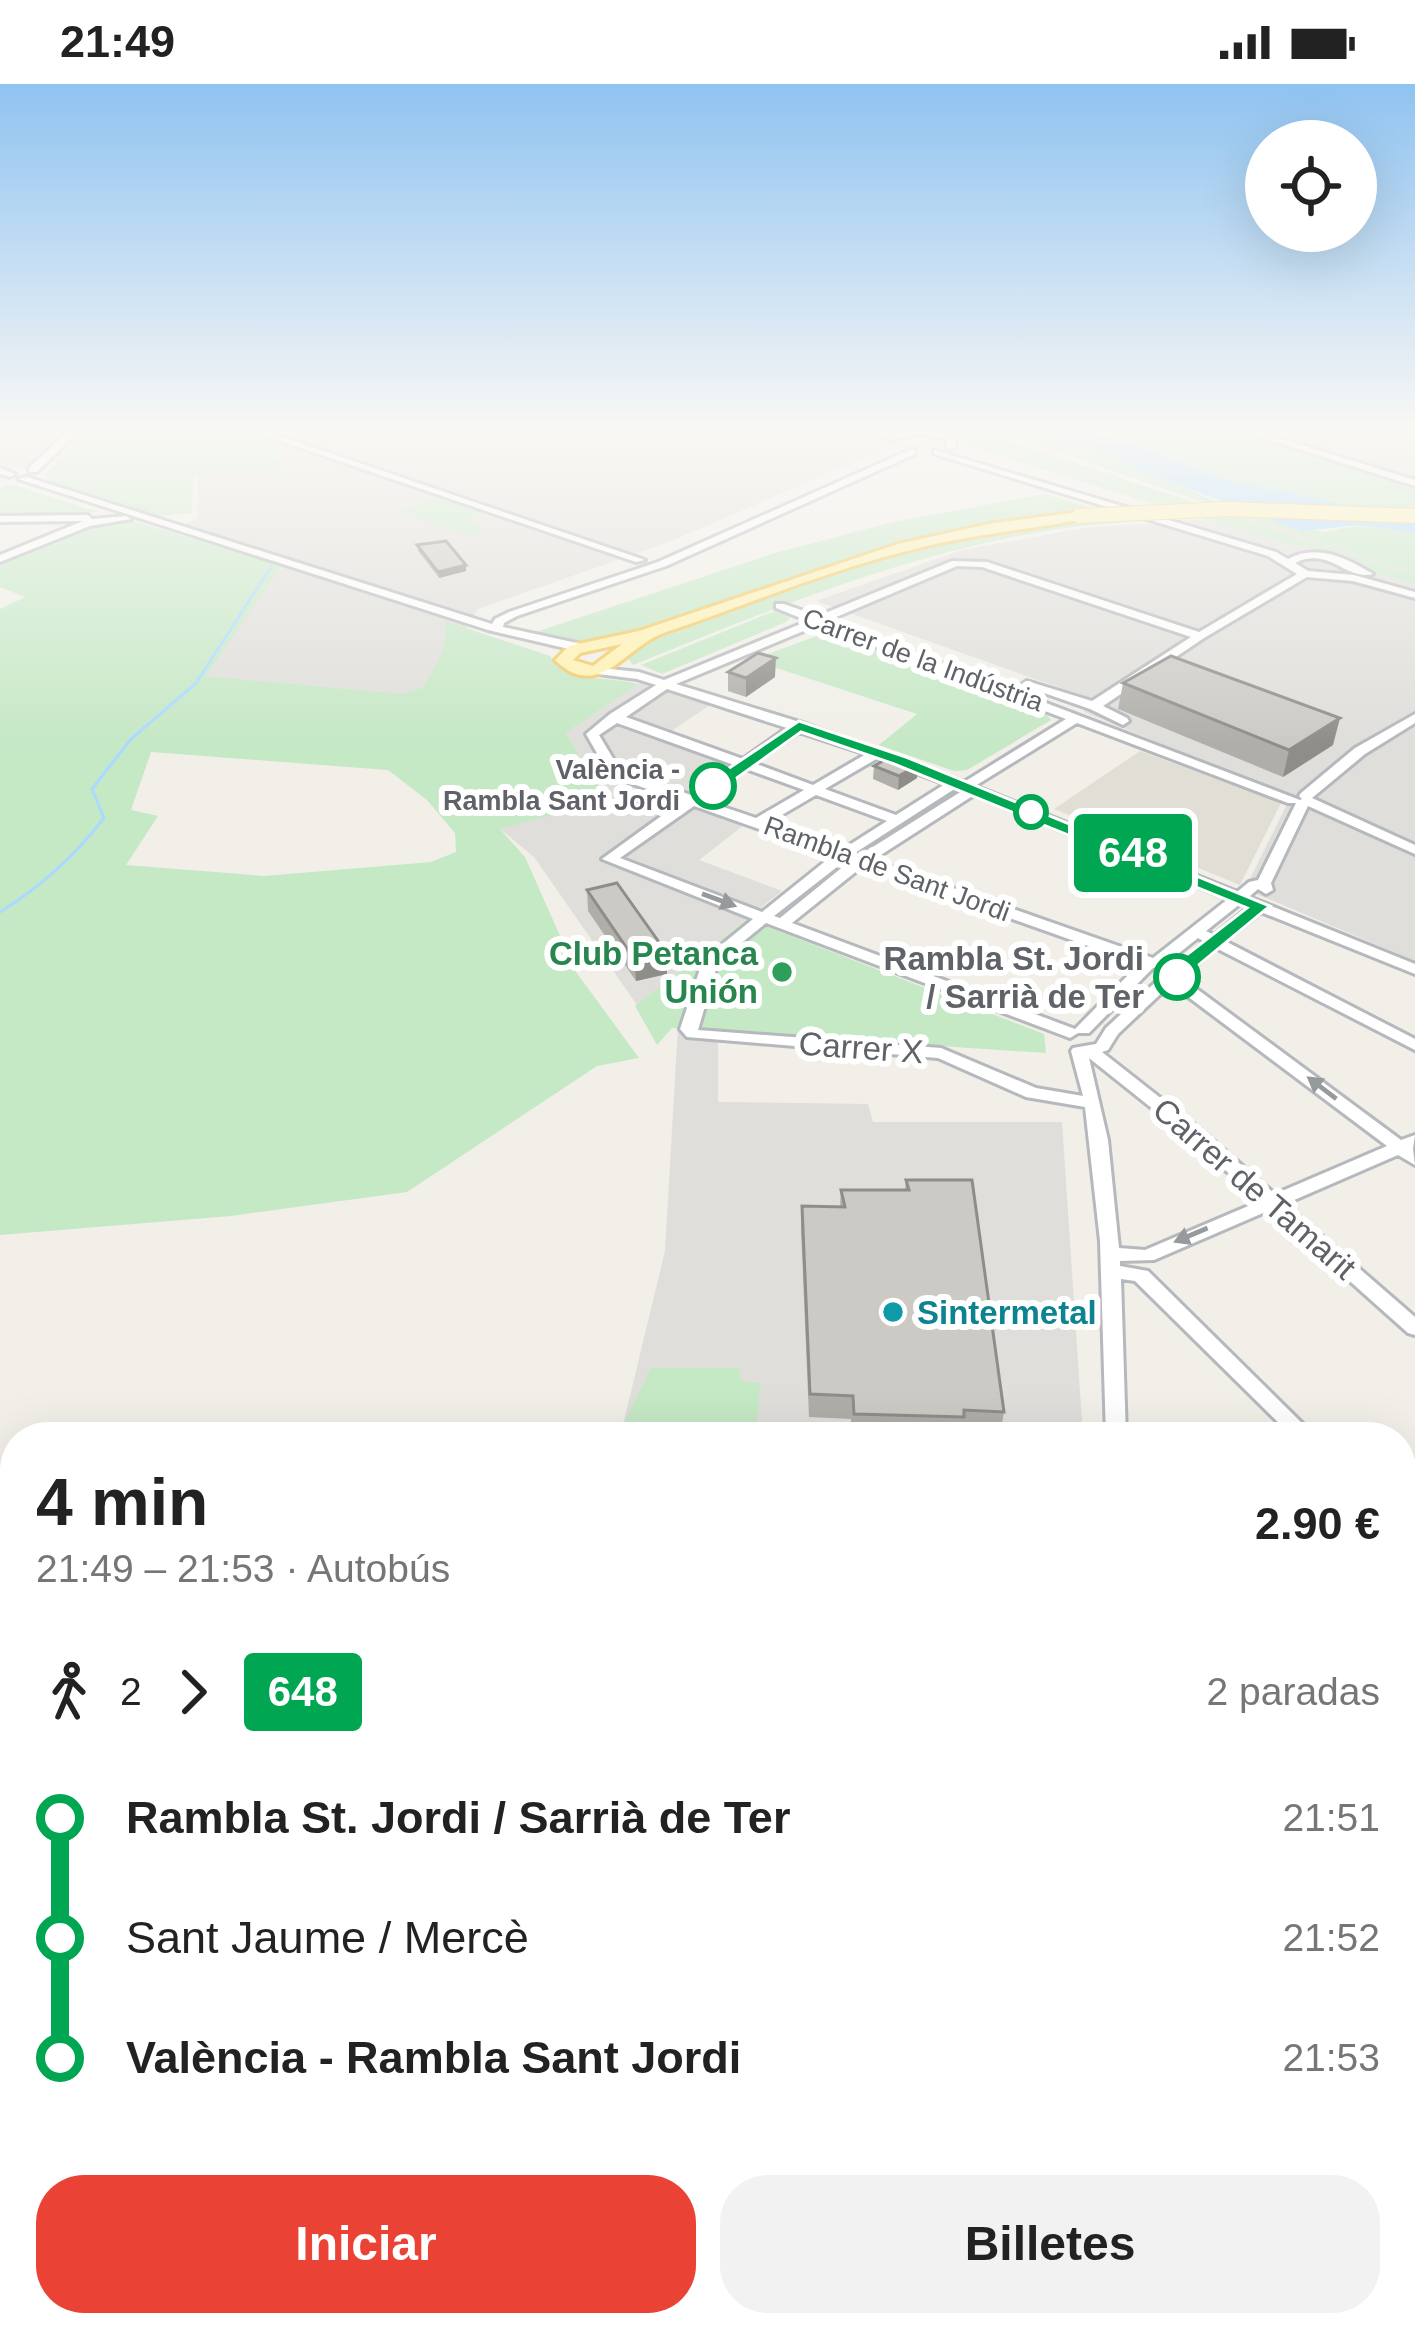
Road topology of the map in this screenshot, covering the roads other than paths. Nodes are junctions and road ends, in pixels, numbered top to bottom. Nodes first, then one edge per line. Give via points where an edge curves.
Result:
1 (52, 536) edge
2 (200, 536) edge
3 (580, 536) edge
4 (585, 536) edge
5 (697, 536) edge
6 (707, 536) edge
7 (953, 536) edge
8 (1222, 536) edge
9 (1228, 536) edge
10 (1, 558) edge
11 (1296, 558) junction
12 (651, 559) junction
13 (1351, 568) junction
14 (1305, 574) junction
15 (1338, 577) junction
16 (1415, 592) edge
17 (780, 606) dead end
18 (457, 617) junction
19 (825, 618) junction
20 (496, 629) junction
21 (644, 635) junction
22 (1200, 636) junction
23 (580, 650) junction
24 (618, 658) junction
25 (595, 670) junction
26 (639, 676) junction
27 (666, 684) junction
28 (1098, 710) junction
29 (1076, 714) junction
30 (614, 717) junction
31 (1415, 718) edge
32 (799, 726) junction
33 (877, 753) junction
34 (747, 763) junction
35 (964, 787) junction
36 (816, 788) junction
37 (1302, 799) junction
38 (693, 800) junction
39 (898, 820) junction
40 (758, 824) junction
41 (1415, 850) edge
42 (854, 858) junction
43 (1264, 883) junction
44 (1240, 898) junction
45 (1260, 906) junction
46 (763, 916) junction
47 (782, 924) junction
48 (1197, 932) junction
49 (1216, 941) junction
50 (1152, 964) junction
51 (1415, 969) edge
52 (1172, 977) junction
53 (1086, 1042) junction
54 (1415, 1046) edge
55 (1092, 1103) junction
56 (1410, 1149) edge
57 (1272, 1202) junction
58 (1109, 1262) junction
59 (1415, 1328) edge
60 (1115, 1422) edge
61 (1291, 1422) edge

1 - 10 street
2 - 18 street
3 - 12 street
4 - 12 street
5 - 12 street
6 - 12 street
7 - 21 main road, bridge
8 - 11 street
9 - 11 street
11 - 13 street via 1328,555
11 - 14 street
12 - 18 street
12 - 20 street via 513,614
13 - 15 street
13 - 16 street
14 - 15 street
14 - 22 street
15 - 16 street
17 - 19 street, Carrer de la Indústria
18 - 20 street
19 - 22 street via 956,563 976,562
19 - 27 street
19 - 29 street, Carrer de la Indústria
20 - 23 street
21 - 23 main road
21 - 24 main road
22 - 28 street
23 - 24 main road
23 - 25 main road via 566,665
24 - 25 main road
24 - 26 street
25 - 26 street
26 - 27 street
27 - 30 street
27 - 32 street
28 - 29 street
28 - 37 street, Carrer de la Indústria
29 - 35 street
29 - 37 street, Carrer de la Indústria
30 - 34 street
30 - 38 street, Rambla de Sant Jordi via 592,734 615,773
31 - 37 street
32 - 33 street
32 - 34 street
33 - 35 street
33 - 36 street
34 - 36 street
34 - 38 street
35 - 39 street
35 - 42 street
35 - 44 street
36 - 39 street
36 - 40 street
37 - 41 street, Carrer de la Indústria
37 - 43 street
38 - 40 street, Rambla de Sant Jordi
38 -> 46 street, Carrer de Tamarit via 609,859
39 - 42 street
40 - 42 street, Rambla de Sant Jordi
42 - 46 street
42 - 47 street
42 - 50 street, Rambla de Sant Jordi
43 - 44 street
43 - 45 street
44 - 45 street
44 - 48 street
45 - 49 street
45 - 51 street
46 - 47 street, Carrer de Tamarit
46 - 55 street, Carrer X via 711,960 688,1029 693,1034 941,1053 1033,1093
47 - 53 street, Carrer de Tamarit
48 - 49 street
48 - 50 street
49 - 52 street
49 - 54 street
50 - 52 street, Rambla de Sant Jordi via 1150,977
50 - 53 street
52 - 53 street
56 -> 52 street
53 - 55 street
53 - 57 street, Carrer de Tamarit
55 - 58 street
56 - 57 street
57 -> 58 street via 1147,1256
57 - 59 street, Carrer de Tamarit
58 - 60 street
58 - 61 street via 1141,1276

